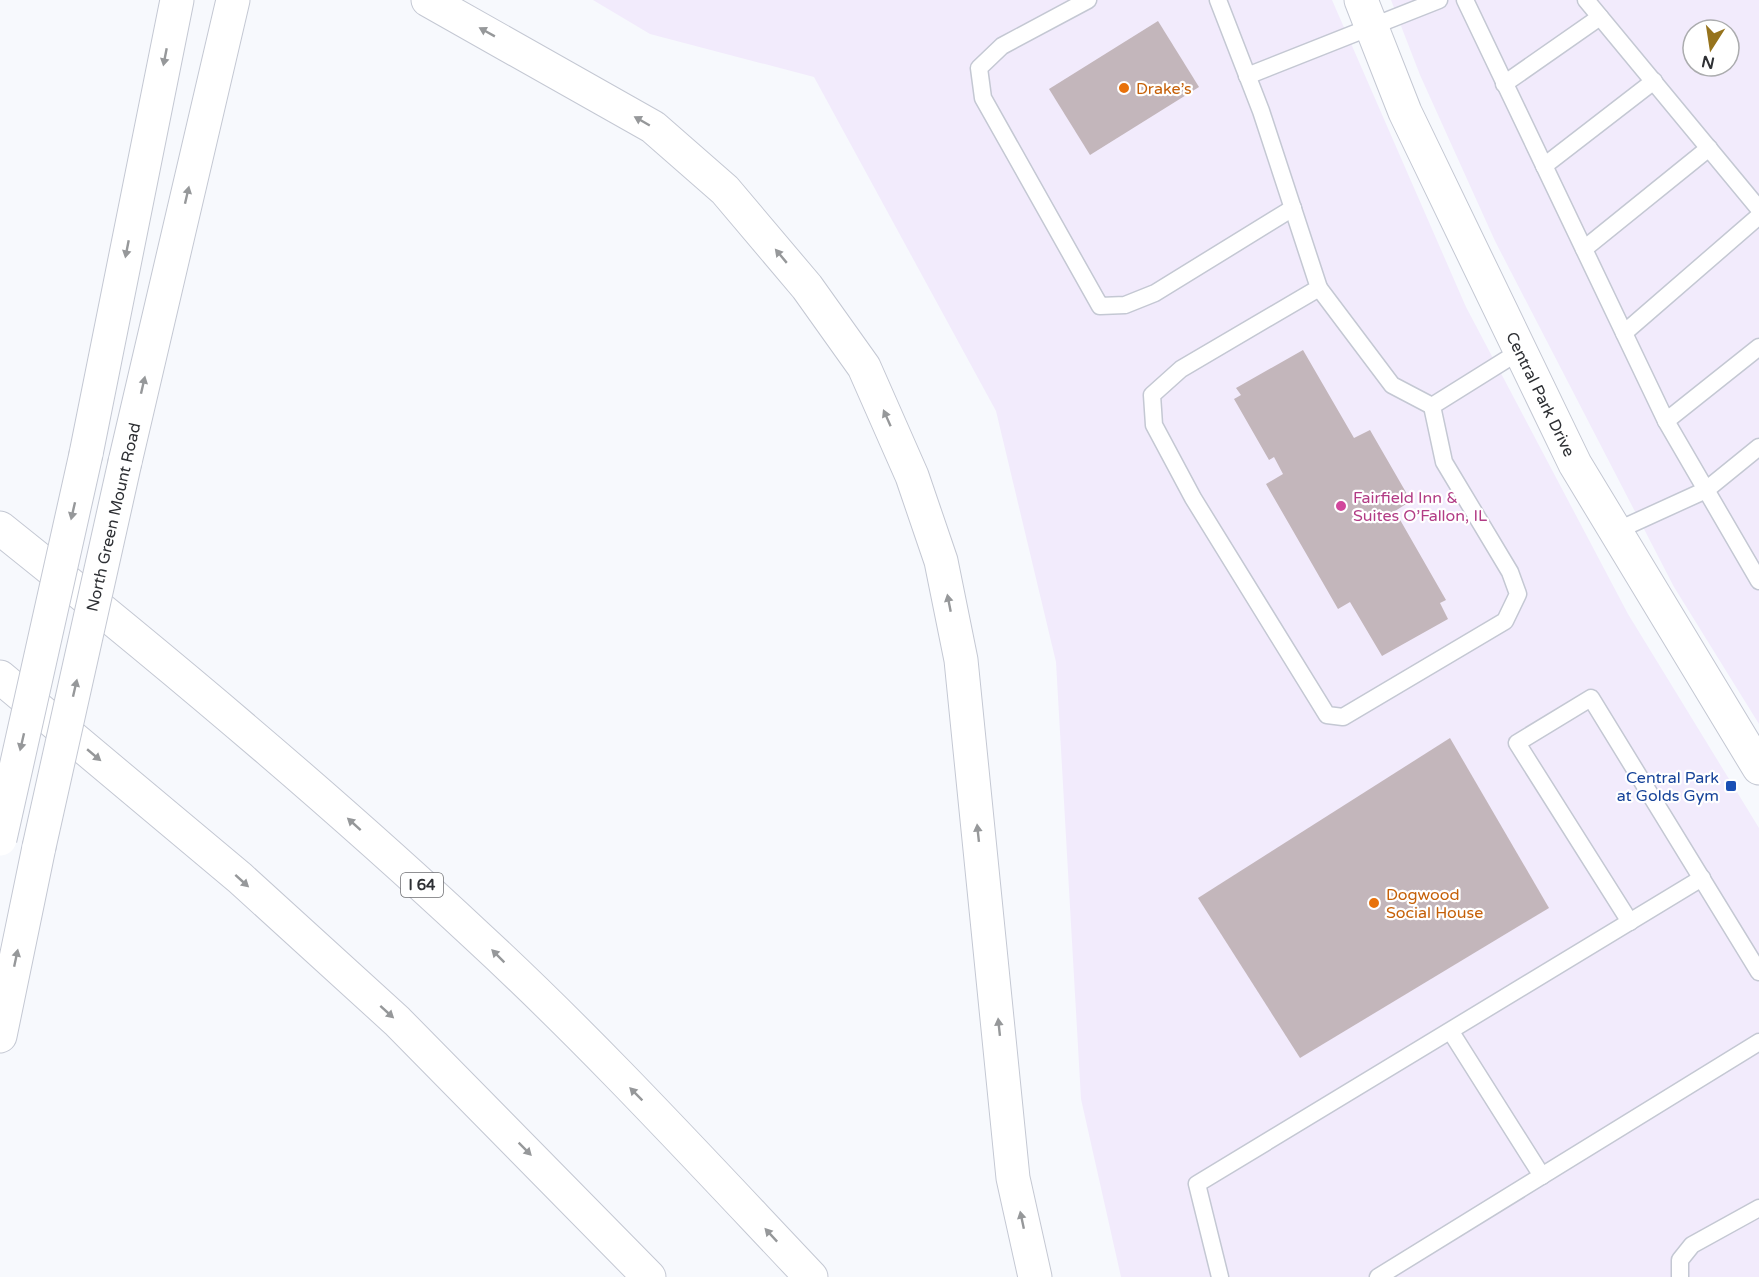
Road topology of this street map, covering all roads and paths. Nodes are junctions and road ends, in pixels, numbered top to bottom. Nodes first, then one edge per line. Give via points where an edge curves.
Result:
1 (177, 0) edge
2 (233, 0) edge
3 (428, 0) edge
4 (1088, 0) edge
5 (1218, 0) edge
6 (1439, 0) edge
7 (1465, 0) edge
8 (1586, 0) edge
9 (1366, 13) edge
10 (1600, 17) junction
11 (1247, 76) junction
12 (1654, 81) junction
13 (1504, 84) junction
14 (1709, 148) junction
15 (1544, 166) junction
16 (1293, 208) junction
17 (1759, 209) edge
18 (1759, 216) edge
19 (1584, 249) junction
20 (1319, 288) junction
21 (1624, 333) junction
22 (1759, 347) edge
23 (1520, 351) junction
24 (1432, 406) junction
25 (1666, 421) junction
26 (1759, 447) edge
27 (1706, 490) junction
28 (0, 528) edge
29 (1616, 531) junction
30 (1756, 569) edge
31 (0, 677) edge
32 (1759, 768) edge
33 (0, 839) edge
34 (1701, 878) junction
35 (1630, 922) junction
36 (1759, 972) edge
37 (1451, 1032) junction
38 (0, 1036) edge
39 (1759, 1042) edge
40 (1542, 1176) junction
41 (1759, 1208) edge
42 (649, 1277) edge
43 (811, 1277) edge
44 (1035, 1277) edge
45 (1220, 1277) edge
46 (1378, 1277) edge
47 (1680, 1277) edge

1 -> 33 main road, bridge via 86,454
38 -> 2 main road, North Green Mount Road, bridge via 125,462
44 -> 3 main road via 1013,1178 961,660 941,561 912,476 864,367 807,286 725,190 653,128
4 - 16 lane via 1002,46 979,68 983,98 1100,306 1125,305 1155,293
5 - 11 lane
6 - 9 lane
7 - 13 lane
8 - 10 lane
9 - 11 lane
9 - 23 main road, Central Park Drive via 1405,111
10 - 12 lane
10 - 13 lane
11 - 16 lane
12 - 14 lane
12 - 15 lane
13 - 15 lane
14 - 17 lane
14 - 19 lane
15 - 19 lane
16 - 20 lane
18 - 21 lane
19 - 21 lane
20 - 24 lane via 1392,385
20 - 24 lane via 1180,369 1152,395 1154,425 1193,498 1327,715 1343,717 1505,621 1518,594 1510,572 1444,462
21 - 25 lane
22 - 25 lane
23 - 24 lane
23 - 29 main road, Central Park Drive via 1575,464
25 - 27 lane
26 - 27 lane
27 - 29 lane
27 - 30 lane
43 -> 28 main road, I 64 via 655,1112 479,938 316,790
29 - 32 main road, Central Park Drive
31 -> 42 main road via 231,871 397,1021
34 - 35 lane
34 - 35 lane via 1591,698 1516,743
34 - 36 lane
35 - 37 lane
37 - 40 lane
37 - 45 lane via 1197,1184
39 - 40 lane
40 - 46 lane
41 - 47 lane via 1692,1245 1680,1260

